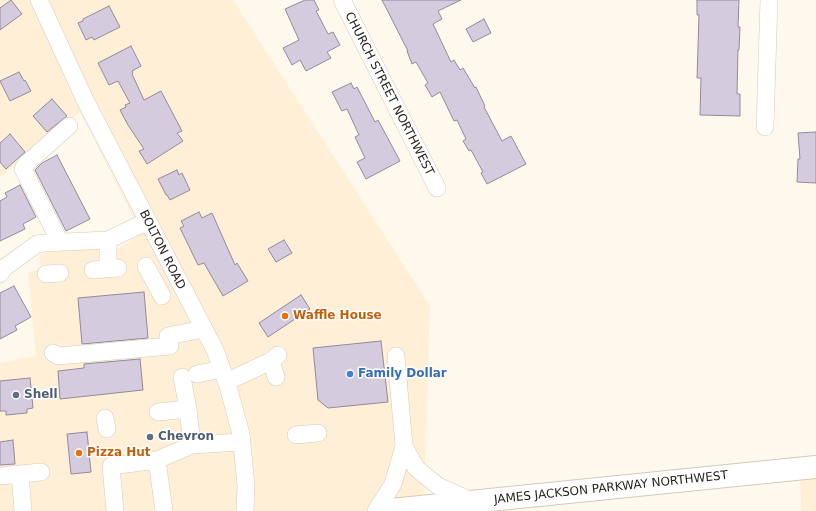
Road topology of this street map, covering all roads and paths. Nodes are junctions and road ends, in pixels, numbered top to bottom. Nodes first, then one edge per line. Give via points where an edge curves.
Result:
1 (39, 0) edge
2 (342, 0) edge
3 (768, 0) edge
4 (69, 126) dead end
5 (765, 127) dead end
6 (436, 188) dead end
7 (148, 221) junction
8 (108, 240) junction
9 (60, 242) junction
10 (146, 266) dead end
11 (106, 269) dead end
12 (0, 274) edge
13 (162, 296) dead end
14 (204, 329) junction
15 (53, 353) dead end
16 (396, 356) dead end
17 (224, 375) junction
18 (276, 377) dead end
19 (188, 409) junction
20 (158, 412) dead end
21 (318, 434) dead end
22 (296, 435) dead end
23 (242, 442) junction
24 (192, 445) junction
25 (404, 446) junction
26 (157, 460) junction
27 (816, 467) edge
28 (41, 472) dead end
29 (20, 474) junction
30 (0, 476) edge
31 (464, 505) edge
32 (23, 511) edge
33 (115, 511) edge
34 (164, 511) edge
35 (245, 511) edge
36 (376, 511) edge
37 (382, 511) edge

1 - 7 street, BOLTON ROAD via 86,102
2 - 6 street, CHURCH STREET NORTHWEST
3 - 5 street
4 - 9 street via 23,169
7 - 8 street
7 - 14 street, BOLTON ROAD
8 - 9 street
8 - 11 street
9 - 12 street via 43,243 31,248 4,268
10 - 13 street
14 - 15 street via 168,336 170,346 58,356
14 - 17 street, BOLTON ROAD
16 - 25 street
17 - 18 street via 275,358
17 - 19 street via 190,376
17 - 23 street, BOLTON ROAD
19 - 20 street
19 - 24 street
21 - 22 street
23 - 24 street
23 - 35 street, BOLTON ROAD via 246,486
24 - 26 street
25 - 31 street via 416,468
25 - 36 street via 393,484
26 - 33 street via 111,466
26 - 34 street
27 - 31 main road, JAMES JACKSON PARKWAY NORTHWEST
28 - 29 street
29 - 30 street
29 - 32 street
31 - 37 main road, JAMES JACKSON PARKWAY NORTHWEST

